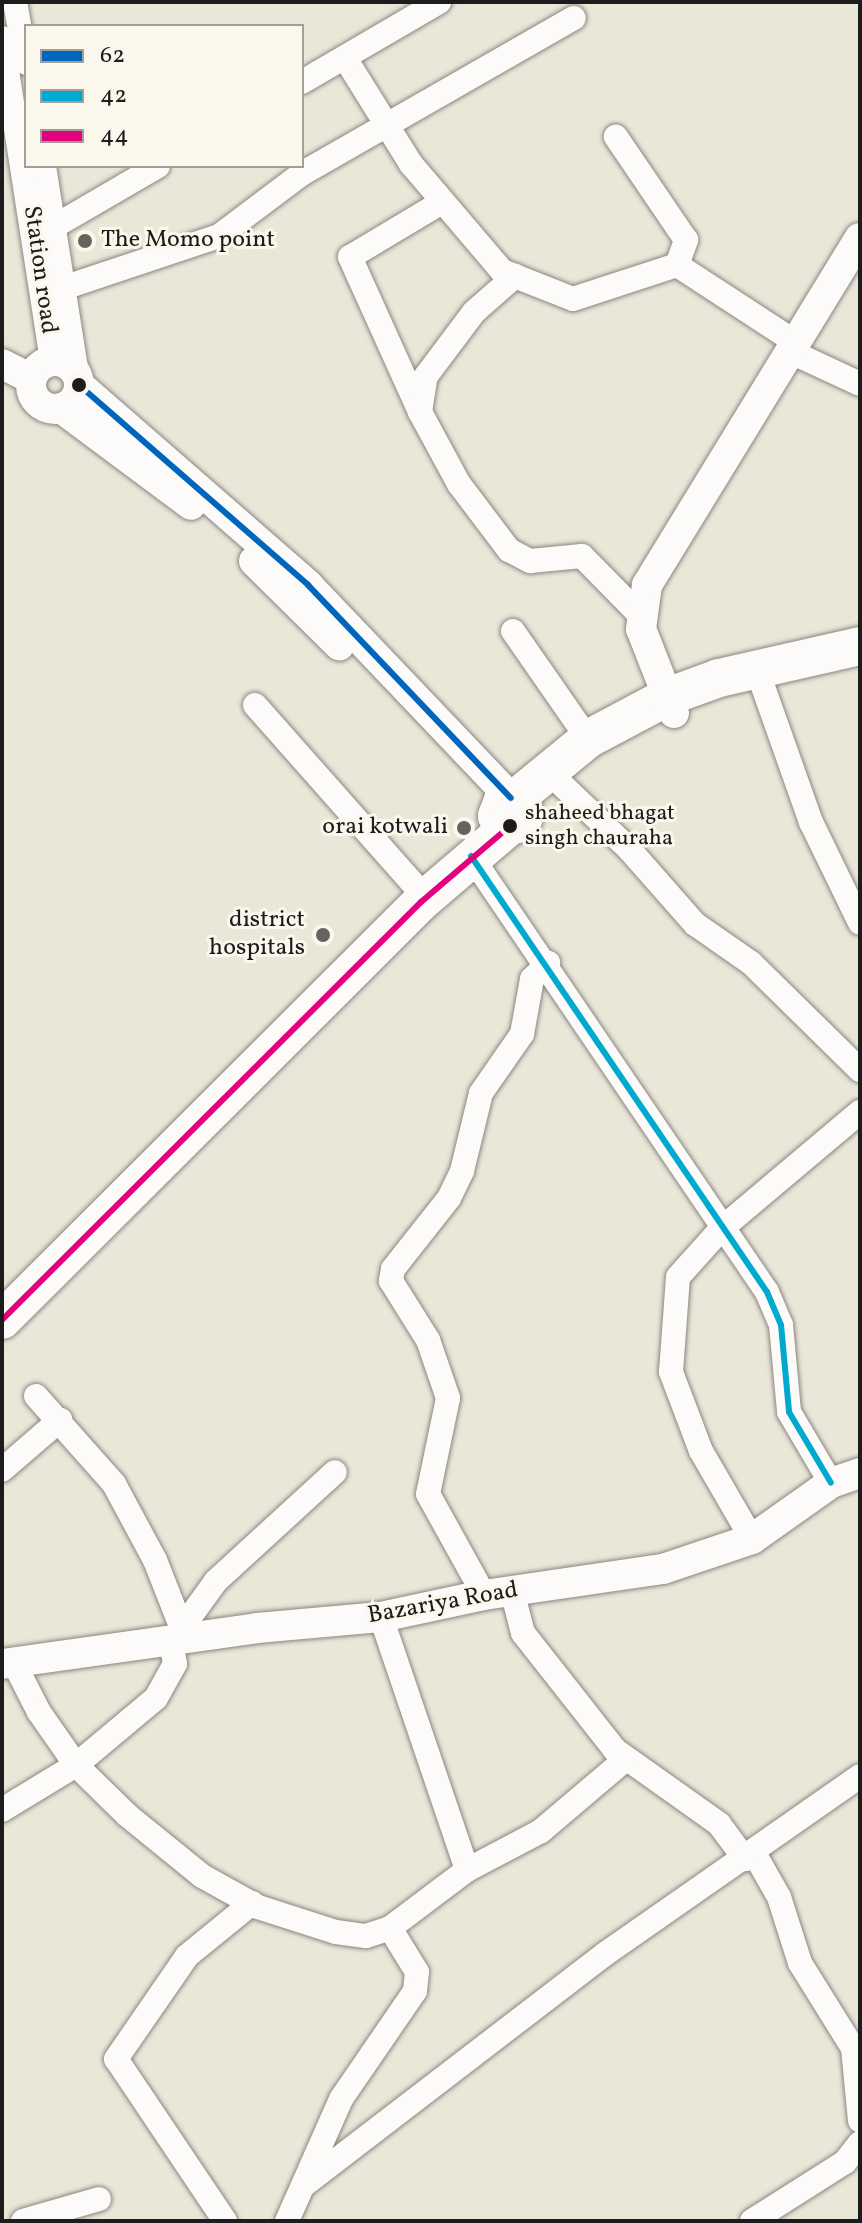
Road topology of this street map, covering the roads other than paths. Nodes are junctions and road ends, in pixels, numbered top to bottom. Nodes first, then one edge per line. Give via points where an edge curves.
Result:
1 (15, 2) edge
2 (439, 2) edge
3 (413, 10) edge
4 (574, 18) dead end
5 (2, 38) edge
6 (24, 52) edge
7 (345, 58) junction
8 (304, 81) edge
9 (387, 128) junction
10 (616, 137) dead end
11 (44, 168) edge
12 (155, 168) edge
13 (442, 202) junction
14 (55, 226) junction
15 (860, 238) edge
16 (677, 265) junction
17 (515, 276) junction
18 (63, 288) junction
19 (792, 346) junction
20 (2, 364) edge
21 (60, 382) junction
22 (859, 382) edge
23 (420, 412) junction
24 (640, 615) junction
25 (513, 631) dead end
26 (860, 646) edge
27 (860, 660) edge
28 (761, 681) junction
29 (255, 705) dead end
30 (671, 705) junction
31 (588, 739) junction
32 (558, 781) junction
33 (509, 809) junction
34 (471, 856) junction
35 (415, 886) junction
36 (860, 923) edge
37 (548, 963) junction
38 (860, 1070) edge
39 (860, 1112) edge
40 (721, 1229) junction
41 (2, 1297) edge
42 (2, 1320) edge
43 (36, 1396) dead end
44 (60, 1420) junction
45 (2, 1470) edge
46 (335, 1472) dead end
47 (860, 1473) edge
48 (831, 1483) junction
49 (752, 1539) junction
50 (498, 1593) junction
51 (381, 1617) junction
52 (180, 1636) junction
53 (8, 1664) edge
54 (626, 1759) junction
55 (76, 1765) junction
56 (860, 1776) edge
57 (4, 1804) edge
58 (750, 1856) junction
59 (467, 1870) junction
60 (252, 1903) junction
61 (390, 1928) junction
62 (860, 2121) edge
63 (860, 2143) edge
64 (304, 2185) junction
65 (99, 2199) dead end
66 (23, 2221) edge
67 (225, 2221) edge
68 (287, 2221) edge
69 (752, 2221) edge

1 - 6 street
2 - 3 street
3 - 7 street
4 - 9 street
5 - 21 street, Station road
7 - 8 street
7 - 9 street
9 - 13 street
9 - 18 street via 303,173 219,236
10 - 16 street via 686,240
11 - 14 street, Station road
12 - 14 street
13 - 17 street via 502,271
13 - 23 street via 350,257
14 - 18 street, Station road
15 - 19 street
16 - 17 street via 573,299
16 - 19 street
17 - 23 street via 474,312 426,376
18 - 21 street, Station road
19 - 22 street
19 - 24 street via 647,585
20 - 21 street
21 - 33 street
23 - 24 street via 459,484 509,550 530,561 582,556
24 - 30 street via 645,648
25 - 31 street
26 - 30 main road via 719,678
27 - 28 main road
28 - 30 main road
28 - 36 street via 811,822
29 - 35 street
30 - 31 main road
30 - 32 main road
31 - 33 main road
32 - 33 main road
32 - 38 street via 629,849 695,924 751,963
33 - 34 main road
33 - 35 main road
34 - 37 street
34 - 42 main road
35 - 41 main road
37 - 40 street
37 - 50 street via 532,979 522,1034 481,1093 462,1171 449,1198 393,1269 391,1281 428,1340 448,1398 428,1494
39 - 40 street
40 - 48 street via 776,1310 789,1412
40 - 49 street via 678,1277 671,1372 701,1451
43 - 44 street
44 - 45 street
44 - 52 street via 114,1484 155,1560
46 - 52 street via 216,1581
47 - 48 street, Bazariya Road
48 - 49 street, Bazariya Road
49 - 50 street, Bazariya Road via 663,1569
50 - 51 street, Bazariya Road
50 - 54 street via 532,1646
51 - 52 street, Bazariya Road
51 - 59 street
52 - 53 street, Bazariya Road
52 - 55 street via 164,1690
53 - 55 street
54 - 58 street via 719,1824
54 - 59 street via 541,1831
55 - 57 street
55 - 60 street via 202,1876
56 - 58 street
58 - 62 street via 779,1897 800,1963 853,2048
58 - 64 street via 605,1954
59 - 61 street
60 - 61 street via 336,1932 366,1936
60 - 67 street via 187,1956 116,2059
61 - 64 street via 417,1972 415,1991 341,2099
63 - 69 street via 845,2162
64 - 68 street
65 - 66 street

